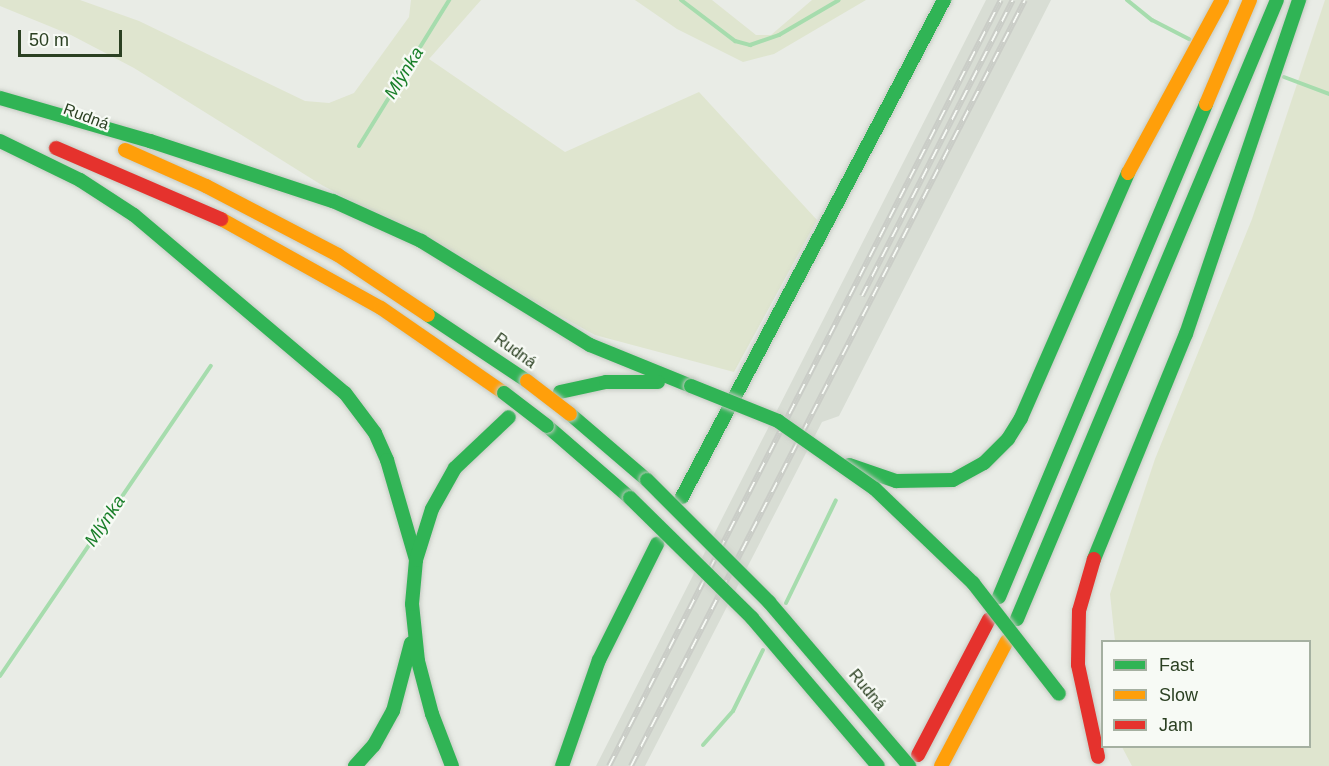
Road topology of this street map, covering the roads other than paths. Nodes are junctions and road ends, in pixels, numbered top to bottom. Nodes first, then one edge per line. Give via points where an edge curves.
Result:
1 (944, 0) edge
2 (1222, 0) edge
3 (1250, 0) edge
4 (1277, 0) edge
5 (1299, 0) edge
6 (0, 98) edge
7 (0, 103) edge
8 (0, 128) edge
9 (0, 141) edge
10 (691, 386) junction
11 (560, 392) dead end
12 (509, 417) dead end
13 (836, 460) junction
14 (682, 497) dead end
15 (657, 544) dead end
16 (416, 560) junction
17 (999, 597) dead end
18 (989, 619) dead end
19 (1017, 619) dead end
20 (414, 631) junction
21 (1007, 641) dead end
22 (918, 755) dead end
23 (1100, 762) edge
24 (355, 766) edge
25 (452, 766) edge
26 (562, 766) edge
27 (878, 766) edge
28 (909, 766) edge
29 (941, 766) edge

1 - 14 main road
2 - 13 main road via 1125,179 1021,418 996,454 952,480 896,481
3 - 17 main road
4 - 19 main road
5 - 23 main road via 1186,334 1084,583 1077,640 1081,685
6 - 10 main road via 150,141 344,205 421,241 590,345
7 - 28 main road, Rudná, bridge via 135,154 271,218 396,290 527,381 646,480 769,602
8 - 27 main road, bridge via 163,192 257,237 381,308 504,393 630,498 752,618
9 - 16 main road via 81,180 134,214 338,386 370,426 387,460
10 - 11 main road via 629,381
10 - 13 main road, bridge via 778,421
12 - 16 main road via 455,468 432,509
13 - 23 main road, bridge via 900,511 973,583 1059,694
15 - 26 main road via 599,660
16 - 20 main road
18 - 22 main road
20 - 24 main road via 393,711 374,745
20 - 25 main road via 424,687
21 - 29 main road

